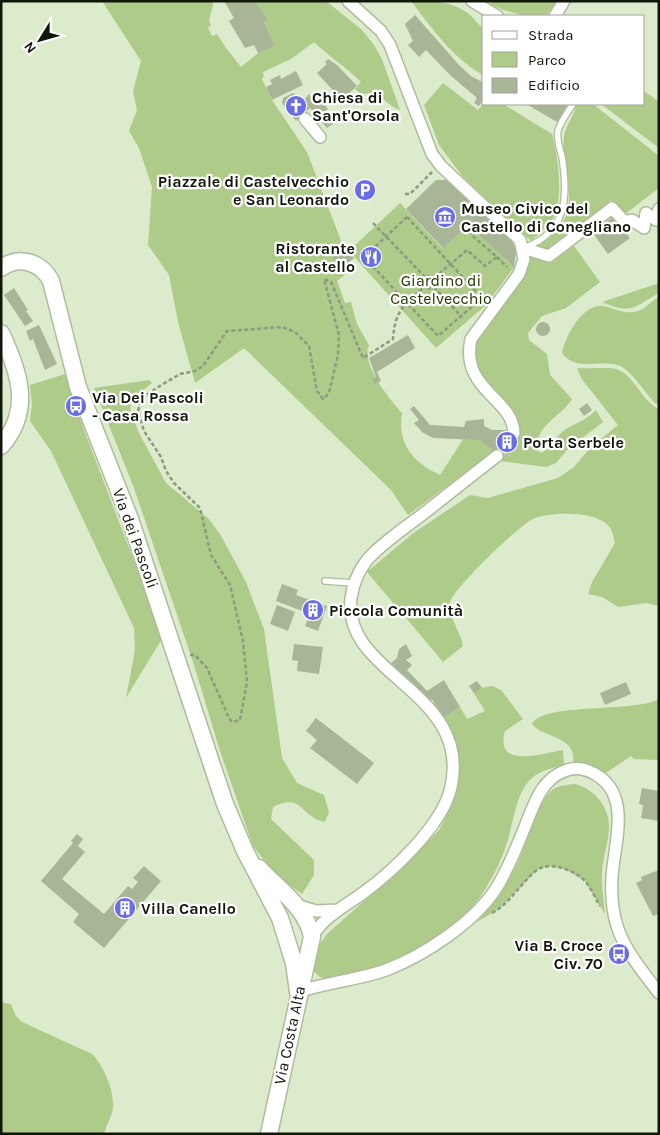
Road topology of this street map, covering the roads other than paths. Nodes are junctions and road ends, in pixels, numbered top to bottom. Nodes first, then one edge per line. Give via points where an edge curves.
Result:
1 (348, 1) edge
2 (472, 1) edge
3 (564, 1) edge
4 (496, 15) edge
5 (557, 15) edge
6 (572, 105) edge
7 (305, 119) dead end
8 (320, 137) dead end
9 (659, 209) edge
10 (524, 248) junction
11 (1, 268) edge
12 (1, 333) edge
13 (514, 433) dead end
14 (1, 446) edge
15 (497, 456) tunnel mouth
16 (325, 581) dead end
17 (353, 583) junction
18 (245, 851) junction
19 (294, 904) junction
20 (338, 910) junction
21 (280, 918) junction
22 (312, 937) junction
23 (298, 992) junction
24 (659, 993) edge
25 (269, 1134) edge

1 - 10 street via 381,31 390,45 432,154 514,234
2 - 4 street
3 - 5 street
6 - 10 lane via 558,133 565,191 561,215 547,234
7 - 8 street
9 - 10 street via 656,220 646,213 644,228 632,220 625,222 612,208 549,256
10 - 13 street via 519,274 471,339 468,352 469,364 506,415
11 - 18 street, Via dei Pascoli via 17,261 33,263 45,271 51,281 78,387 130,519 207,753
12 - 14 street via 12,357 21,391 16,420
15 - 17 street via 377,551
16 - 17 lane
17 - 20 street via 351,615 357,636 438,719 450,746 453,768 446,802 429,830 377,882
18 - 19 street, Via dei Pascoli
18 - 21 street, Via dei Pascoli
19 - 20 street via 316,911
19 - 22 street, Via dei Pascoli via 306,918
20 - 22 street
21 - 22 street via 292,930
21 - 23 street, Via dei Pascoli via 294,962
22 - 23 street, Via Costa Alta
23 - 24 street via 385,970 420,953 459,926 497,888 546,783 565,770 576,768 595,774 616,802 619,829 612,877 613,910 631,954
23 - 25 street, Via Costa Alta

